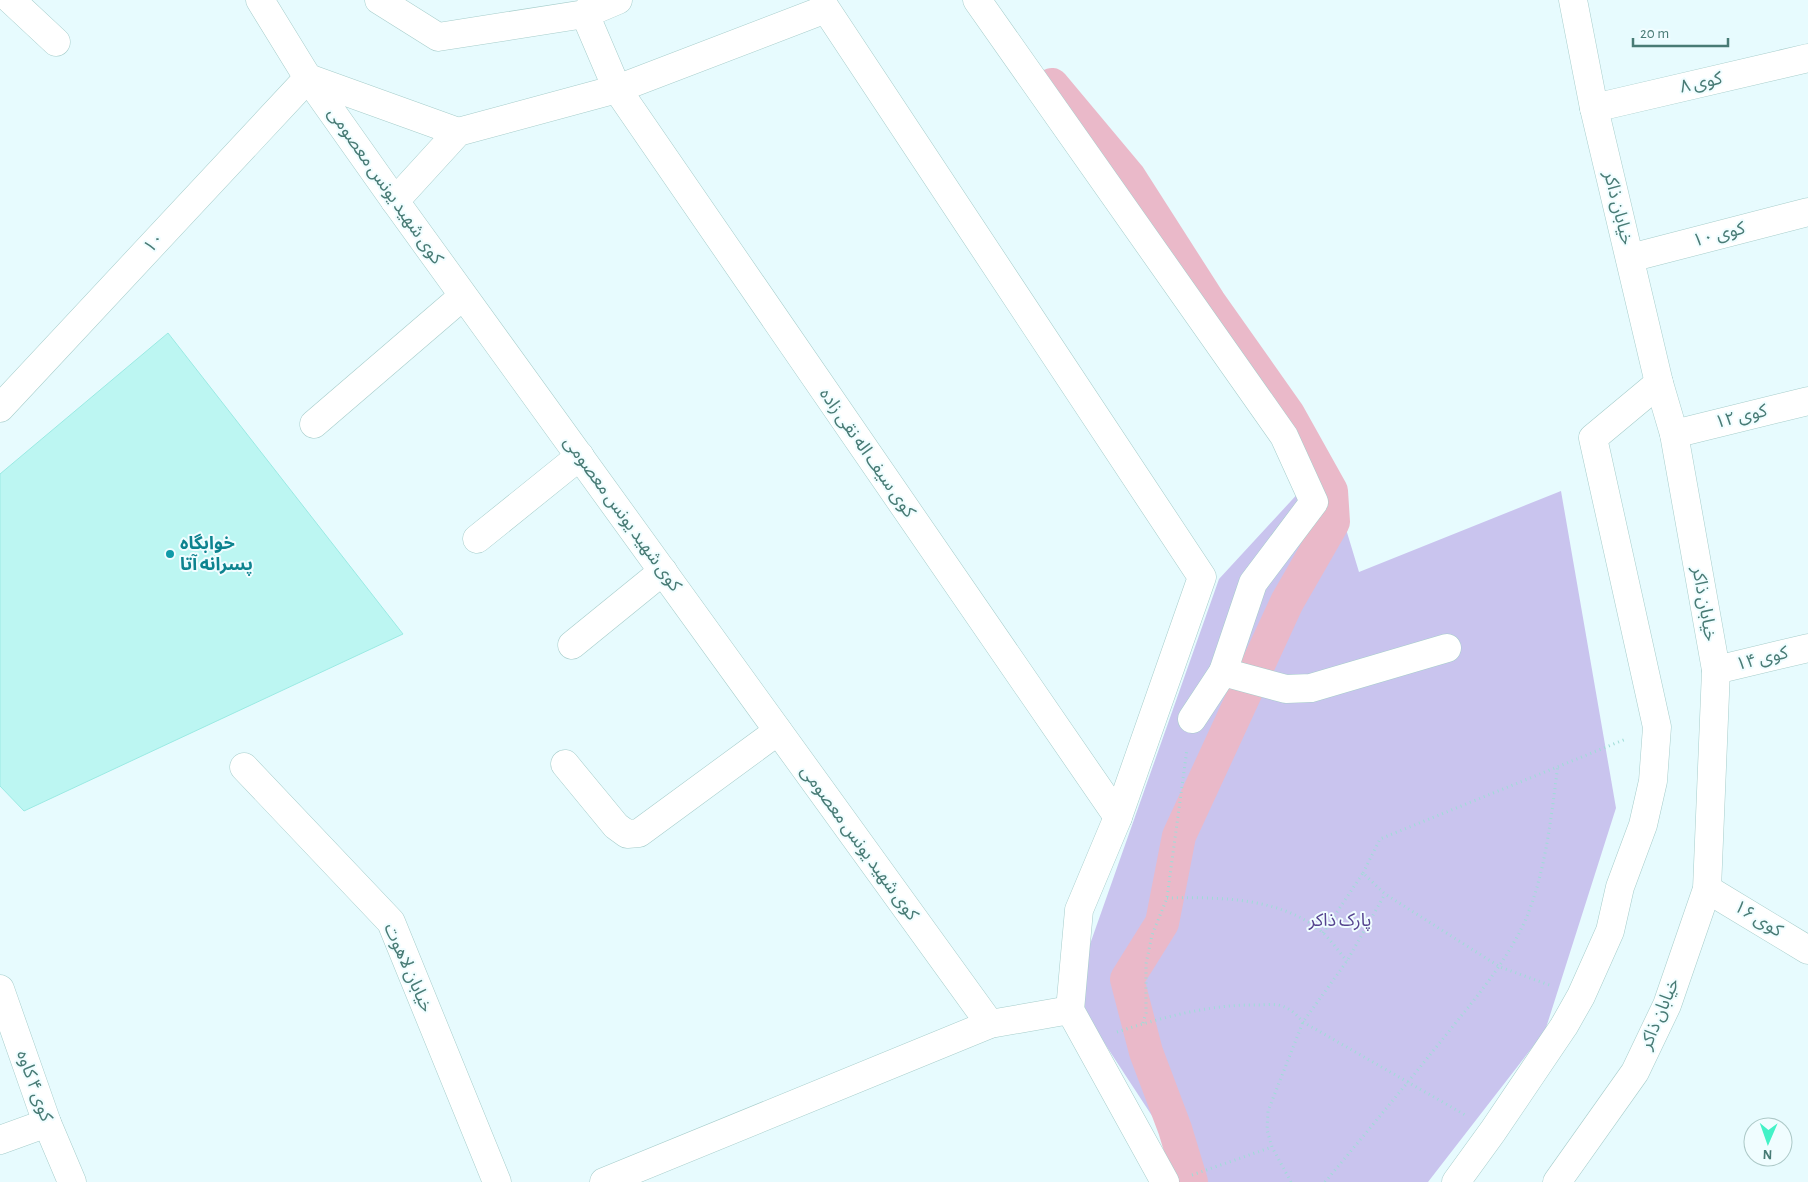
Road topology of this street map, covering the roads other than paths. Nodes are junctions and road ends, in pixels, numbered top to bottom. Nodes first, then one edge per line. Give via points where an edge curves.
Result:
1 (11, 0) edge
2 (260, 0) edge
3 (379, 0) edge
4 (618, 0) edge
5 (977, 0) edge
6 (1573, 0) edge
7 (590, 7) edge
8 (56, 42) dead end
9 (1808, 58) edge
10 (308, 78) junction
11 (617, 89) junction
12 (1594, 108) junction
13 (458, 132) junction
14 (395, 201) junction
15 (1808, 212) edge
16 (1630, 258) junction
17 (463, 296) junction
18 (1659, 383) junction
19 (1808, 401) edge
20 (0, 408) edge
21 (314, 424) dead end
22 (1674, 434) junction
23 (580, 456) junction
24 (477, 539) dead end
25 (663, 571) junction
26 (572, 645) dead end
27 (1447, 648) dead end
28 (1808, 648) edge
29 (1716, 670) junction
30 (1222, 672) junction
31 (1192, 719) road end
32 (778, 731) junction
33 (565, 764) dead end
34 (244, 767) dead end
35 (1118, 817) junction
36 (1707, 889) junction
37 (1808, 950) edge
38 (0, 989) edge
39 (1070, 1010) junction
40 (990, 1024) junction
41 (47, 1123) junction
42 (0, 1140) edge
43 (1178, 1179) edge
44 (1559, 1181) edge
45 (72, 1182) edge
46 (497, 1182) edge
47 (604, 1182) edge
48 (1456, 1182) edge

1 - 8 street
2 - 10 street, کوی شهید یونس معصومی
3 - 7 street via 438,37
4 - 7 street
5 - 30 street via 1284,436 1314,502 1253,582
6 - 12 street, خیابان ذاکر
7 - 11 street, کوی سیف اله نقی زاده
9 - 12 street, کوی ۸
10 - 13 street
10 - 14 street, کوی شهید یونس معصومی
10 - 20 street, ۱۰
11 - 13 street
11 - 35 street, کوی سیف اله نقی زاده
11 - 35 street via 826,9 1202,577
12 - 16 street, خیابان ذاکر
13 - 14 street
14 - 17 street, کوی شهید یونس معصومی
15 - 16 street, کوی ۱۰
16 - 18 street, خیابان ذاکر
17 - 21 street
17 - 23 street, کوی شهید یونس معصومی
18 - 22 street, خیابان ذاکر
18 - 48 street via 1593,438 1657,727 1654,781 1643,825 1620,887 1610,931 1581,996 1564,1026
19 - 22 street, کوی ۱۲
22 - 29 street, خیابان ذاکر
23 - 24 street
23 - 25 street, کوی شهید یونس معصومی
25 - 26 street
25 - 32 street, کوی شهید یونس معصومی
27 - 30 street via 1311,688 1286,689
28 - 29 street, کوی ۱۴
29 - 36 street, خیابان ذاکر
30 - 31 street
32 - 33 street via 639,832 627,834 616,826
32 - 40 street, کوی شهید یونس معصومی
34 - 46 street, خیابان لاهوت via 391,922
35 - 39 street via 1079,910
36 - 37 street, کوی ۱۶
36 - 44 street, خیابان ذاکر via 1667,1005 1635,1072
38 - 41 street, کوی ۴ کاوه
39 - 40 street
39 - 43 street
40 - 47 street
41 - 42 street
41 - 45 street, کوی ۴ کاوه

